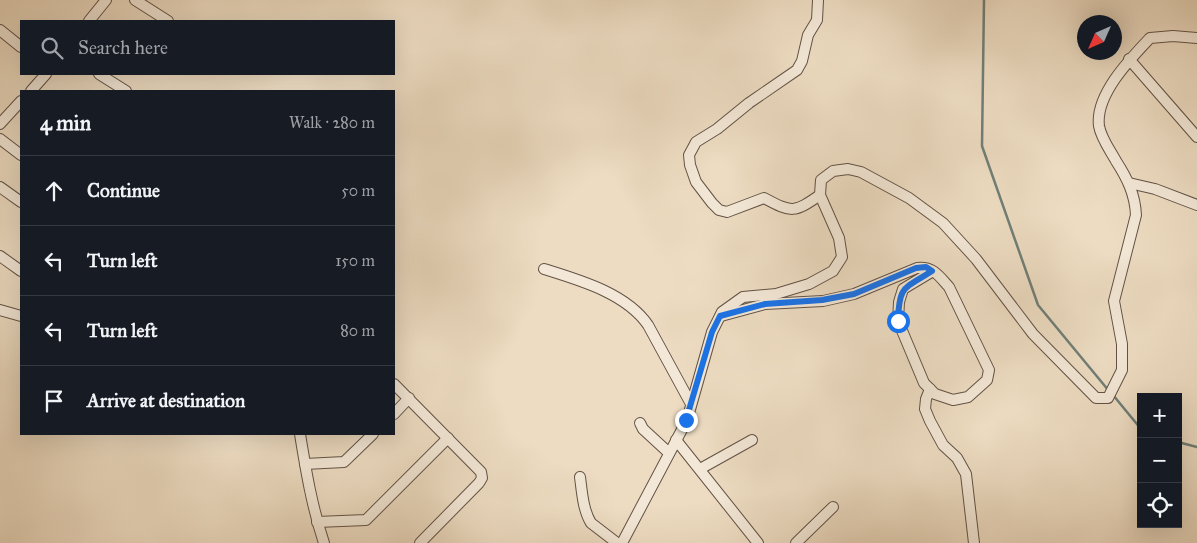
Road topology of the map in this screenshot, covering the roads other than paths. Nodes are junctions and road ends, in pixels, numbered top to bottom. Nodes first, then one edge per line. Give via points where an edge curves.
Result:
1 (106, 0) edge
2 (135, 0) edge
3 (818, 0) edge
4 (157, 18) edge
5 (90, 20) edge
6 (0, 30) edge
7 (1197, 38) edge
8 (20, 46) edge
9 (1130, 59) junction
10 (45, 75) edge
11 (101, 75) edge
12 (32, 90) edge
13 (124, 90) edge
14 (20, 103) edge
15 (0, 124) edge
16 (1197, 137) edge
17 (0, 139) edge
18 (20, 154) edge
19 (1129, 183) junction
20 (0, 187) edge
21 (820, 195) junction
22 (20, 201) edge
23 (1197, 205) edge
24 (0, 256) edge
25 (544, 269) dead end
26 (20, 270) edge
27 (932, 271) junction
28 (0, 310) edge
29 (20, 316) edge
30 (720, 316) junction
31 (395, 385) edge
32 (930, 389) junction
33 (409, 398) junction
34 (692, 404) junction
35 (395, 413) edge
36 (640, 423) dead end
37 (300, 435) edge
38 (373, 435) edge
39 (448, 438) junction
40 (676, 440) junction
41 (752, 440) dead end
42 (669, 453) junction
43 (305, 464) junction
44 (700, 469) junction
45 (580, 477) dead end
46 (833, 507) dead end
47 (317, 522) junction
48 (324, 543) edge
49 (420, 543) edge
50 (617, 543) edge
51 (622, 543) edge
52 (758, 543) edge
53 (796, 543) edge
54 (974, 543) edge

1 - 5 street
2 - 4 street
3 - 21 street via 817,20 808,35 797,70 696,142 690,155 690,165 696,182 719,210 728,212 764,198 783,208 796,210
6 - 8 street
7 - 9 street via 1150,38
9 - 16 street
9 - 19 street via 1106,94 1099,113 1099,127 1104,139
10 - 12 street
11 - 13 street
14 - 15 street
17 - 18 street
19 - 21 street via 1136,203 1136,215 1114,301 1122,344 1122,370 1108,398 1096,398 1083,385 1033,334 943,223 909,198 848,168 833,171 821,180
19 - 23 street via 1155,188
20 - 22 street
21 - 30 street via 839,238 842,257 833,271 809,284 776,294 743,297
24 - 26 street
25 - 34 street via 588,283 641,314
27 - 30 street via 926,267 916,268 854,294 765,304
27 - 32 street via 904,289 899,302 898,321 924,383
27 - 32 street via 949,287 989,370 987,380 968,397 953,400
28 - 29 street
30 - 34 street via 712,332
31 - 33 street
32 - 54 street via 926,399 930,421 943,445 957,458 966,474
33 - 35 street
33 - 39 street
34 - 40 street
36 - 42 street
37 - 43 street
38 - 43 street via 344,462
39 - 47 street via 366,520
39 - 49 street via 481,472 482,478
40 - 42 street
40 - 44 street
41 - 44 street
42 - 51 street
43 - 47 street
44 - 52 street
45 - 50 street via 588,519
46 - 53 street
47 - 48 street

